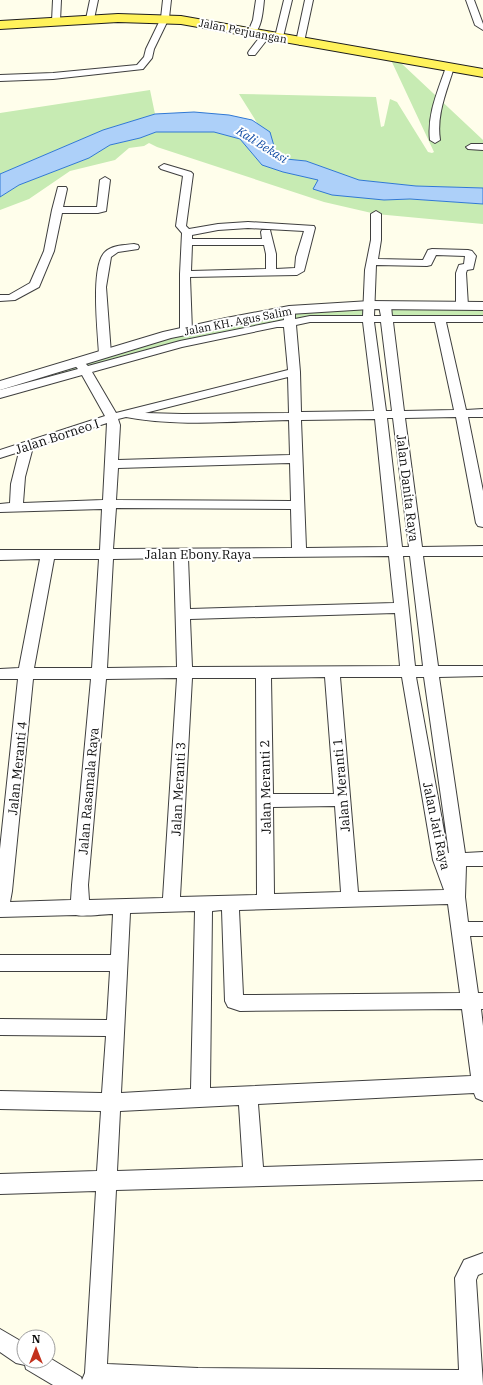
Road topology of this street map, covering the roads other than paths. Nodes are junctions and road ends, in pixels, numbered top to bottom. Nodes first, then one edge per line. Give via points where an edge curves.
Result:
1 (57, 0) edge
2 (94, 0) edge
3 (167, 0) edge
4 (260, 0) edge
5 (288, 0) edge
6 (309, 0) edge
7 (470, 0) edge
8 (165, 18) junction
9 (90, 19) junction
10 (56, 21) junction
11 (0, 25) edge
12 (483, 27) edge
13 (252, 32) junction
14 (273, 36) junction
15 (300, 42) junction
16 (252, 53) dead end
17 (450, 67) junction
18 (483, 73) edge
19 (0, 78) edge
20 (434, 140) dead end
21 (471, 147) dead end
22 (483, 147) edge
23 (164, 166) dead end
24 (105, 180) dead end
25 (62, 189) dead end
26 (57, 210) junction
27 (376, 214) dead end
28 (264, 225) junction
29 (187, 237) junction
30 (268, 242) junction
31 (134, 247) dead end
32 (372, 262) junction
33 (270, 272) junction
34 (185, 274) junction
35 (0, 298) edge
36 (462, 306) junction
37 (483, 306) edge
38 (369, 312) junction
39 (386, 312) junction
40 (290, 317) junction
41 (483, 319) edge
42 (440, 320) junction
43 (186, 331) junction
44 (105, 354) junction
45 (81, 366) junction
46 (294, 372) junction
47 (0, 386) edge
48 (0, 394) edge
49 (483, 413) edge
50 (127, 414) junction
51 (461, 414) junction
52 (399, 415) junction
53 (381, 416) junction
54 (295, 417) junction
55 (113, 418) junction
56 (28, 446) junction
57 (0, 454) edge
58 (296, 459) junction
59 (112, 464) junction
60 (110, 504) junction
61 (298, 505) junction
62 (0, 508) edge
63 (17, 508) junction
64 (483, 523) edge
65 (483, 551) edge
66 (396, 552) junction
67 (416, 552) junction
68 (299, 553) junction
69 (106, 554) junction
70 (182, 554) junction
71 (48, 555) junction
72 (0, 556) edge
73 (402, 608) junction
74 (184, 614) junction
75 (408, 671) junction
76 (431, 671) junction
77 (483, 671) edge
78 (263, 672) junction
79 (332, 672) junction
80 (185, 673) junction
81 (0, 674) edge
82 (27, 674) junction
83 (99, 674) junction
84 (342, 800) junction
85 (265, 801) junction
86 (483, 859) edge
87 (450, 860) junction
88 (456, 897) junction
89 (350, 899) junction
90 (266, 902) junction
91 (230, 903) junction
92 (204, 904) junction
93 (171, 905) junction
94 (122, 907) junction
95 (80, 909) junction
96 (0, 910) edge
97 (460, 929) junction
98 (483, 929) edge
99 (0, 963) edge
100 (119, 963) junction
101 (477, 1001) edge
102 (0, 1027) edge
103 (116, 1028) junction
104 (483, 1086) edge
105 (248, 1095) junction
106 (200, 1097) junction
107 (0, 1100) edge
108 (112, 1102) junction
109 (483, 1170) edge
110 (254, 1177) junction
111 (107, 1181) junction
112 (0, 1184) edge
113 (483, 1263) edge
114 (0, 1340) edge
115 (16, 1350) edge
116 (47, 1369) edge
117 (94, 1380) edge
118 (477, 1381) edge
119 (196, 1382) edge
120 (317, 1383) edge
121 (409, 1383) edge
122 (73, 1385) edge

1 - 10 street
2 - 9 street
3 - 8 street
4 - 13 street
5 - 14 street
6 - 15 street
7 - 12 street via 479,25
8 - 9 main road, Jalan Perjuangan
8 - 13 main road, Jalan Perjuangan
8 - 19 street via 148,58 140,67 53,76
9 - 10 main road, Jalan Perjuangan
10 - 11 main road, Jalan Perjuangan
13 - 14 main road, Jalan Perjuangan
14 - 15 main road, Jalan Perjuangan
14 - 16 street
15 - 17 main road, Jalan Perjuangan
17 - 18 main road, Jalan Perjuangan
17 - 20 street via 435,113
21 - 22 street
23 - 29 street via 188,174 182,226
24 - 26 street via 102,208
25 - 26 street
26 - 35 street via 49,251 35,285 11,298
27 - 32 street, Jalan Danita Raya via 376,240
28 - 29 street via 224,225
28 - 30 street
28 - 33 street via 310,228 300,269 297,272
29 - 30 street
29 - 34 street
30 - 33 street via 271,254
31 - 44 street via 114,250 106,257 102,287
32 - 36 street via 427,263 432,252 468,253 471,256 470,267 463,267 461,273
32 - 38 street, Jalan Danita Raya
33 - 34 street
34 - 43 street
36 - 37 street, Jalan KH. Agus Salim
36 - 39 street, Jalan KH. Agus Salim
38 - 39 street, Jalan KH. Agus Salim
38 - 40 street, Jalan KH. Agus Salim
38 - 53 street, Jalan Danita Raya
39 - 42 street
39 - 52 street, Jalan Danita Raya
40 - 43 street, Jalan KH. Agus Salim via 226,322
40 - 45 street via 277,324
40 - 46 street
41 - 42 street
42 - 51 street
43 - 44 street, Jalan KH. Agus Salim
44 - 45 street, Jalan KH. Agus Salim
45 - 47 street, Jalan KH. Agus Salim
45 - 48 street
45 - 55 street
46 - 50 street, Jalan Borneo I
46 - 54 street
49 - 51 street
50 - 54 street via 170,418
50 - 55 street, Jalan Borneo I
51 - 52 street
51 - 64 street
52 - 53 street
52 - 67 street, Jalan Danita Raya
53 - 54 street
53 - 66 street, Jalan Danita Raya
54 - 58 street
55 - 56 street, Jalan Borneo I
55 - 59 street, Jalan Rasamala Raya
56 - 57 street, Jalan Borneo I
56 - 63 street via 18,482
58 - 59 street
58 - 61 street
59 - 60 street, Jalan Rasamala Raya
60 - 61 street
60 - 63 street
60 - 69 street, Jalan Rasamala Raya
61 - 68 street
62 - 63 street
65 - 67 street, Jalan Ebony Raya
66 - 67 street, Jalan Ebony Raya
66 - 68 street, Jalan Ebony Raya
66 - 73 street, Jalan Danita Raya
67 - 76 street, Jalan Danita Raya
68 - 70 street, Jalan Ebony Raya
69 - 70 street, Jalan Ebony Raya
69 - 71 street, Jalan Ebony Raya
69 - 83 street, Jalan Rasamala Raya
70 - 74 street, Jalan Meranti 3
71 - 72 street, Jalan Ebony Raya
71 - 82 street, Jalan Meranti 4
73 - 74 street
73 - 75 street, Jalan Danita Raya
74 - 80 street, Jalan Meranti 3
75 - 76 street
75 - 79 street
75 - 87 street, Jalan Jati Raya
76 - 77 street
76 - 87 street, Jalan Jati Raya
78 - 79 street
78 - 80 street
78 - 85 street, Jalan Meranti 2
79 - 84 street, Jalan Meranti 1
80 - 83 street
80 - 93 street, Jalan Meranti 3
81 - 82 street
82 - 83 street
82 - 96 street, Jalan Meranti 4
83 - 95 street, Jalan Rasamala Raya
84 - 85 street
84 - 89 street, Jalan Meranti 1
85 - 90 street, Jalan Meranti 2
86 - 87 street
87 - 88 street, Jalan Jati Raya
88 - 89 street
88 - 97 street, Jalan Jati Raya
89 - 90 street
90 - 91 street
91 - 92 street
91 - 101 street via 234,1001
92 - 93 street
92 - 106 street
93 - 94 street
94 - 95 street
94 - 100 street
95 - 96 street
97 - 98 street
97 - 101 street, Jalan Jati Raya
99 - 100 street
100 - 103 street
101 - 104 street, Jalan Jati Raya
102 - 103 street
103 - 108 street
104 - 105 street
105 - 106 street
105 - 110 street
106 - 108 street
107 - 108 street
108 - 111 street
109 - 110 street
110 - 111 street
111 - 112 street
111 - 117 street
113 - 118 street via 471,1267 465,1278
114 - 115 street
116 - 122 street
117 - 119 street
118 - 121 street
119 - 120 street
120 - 121 street

